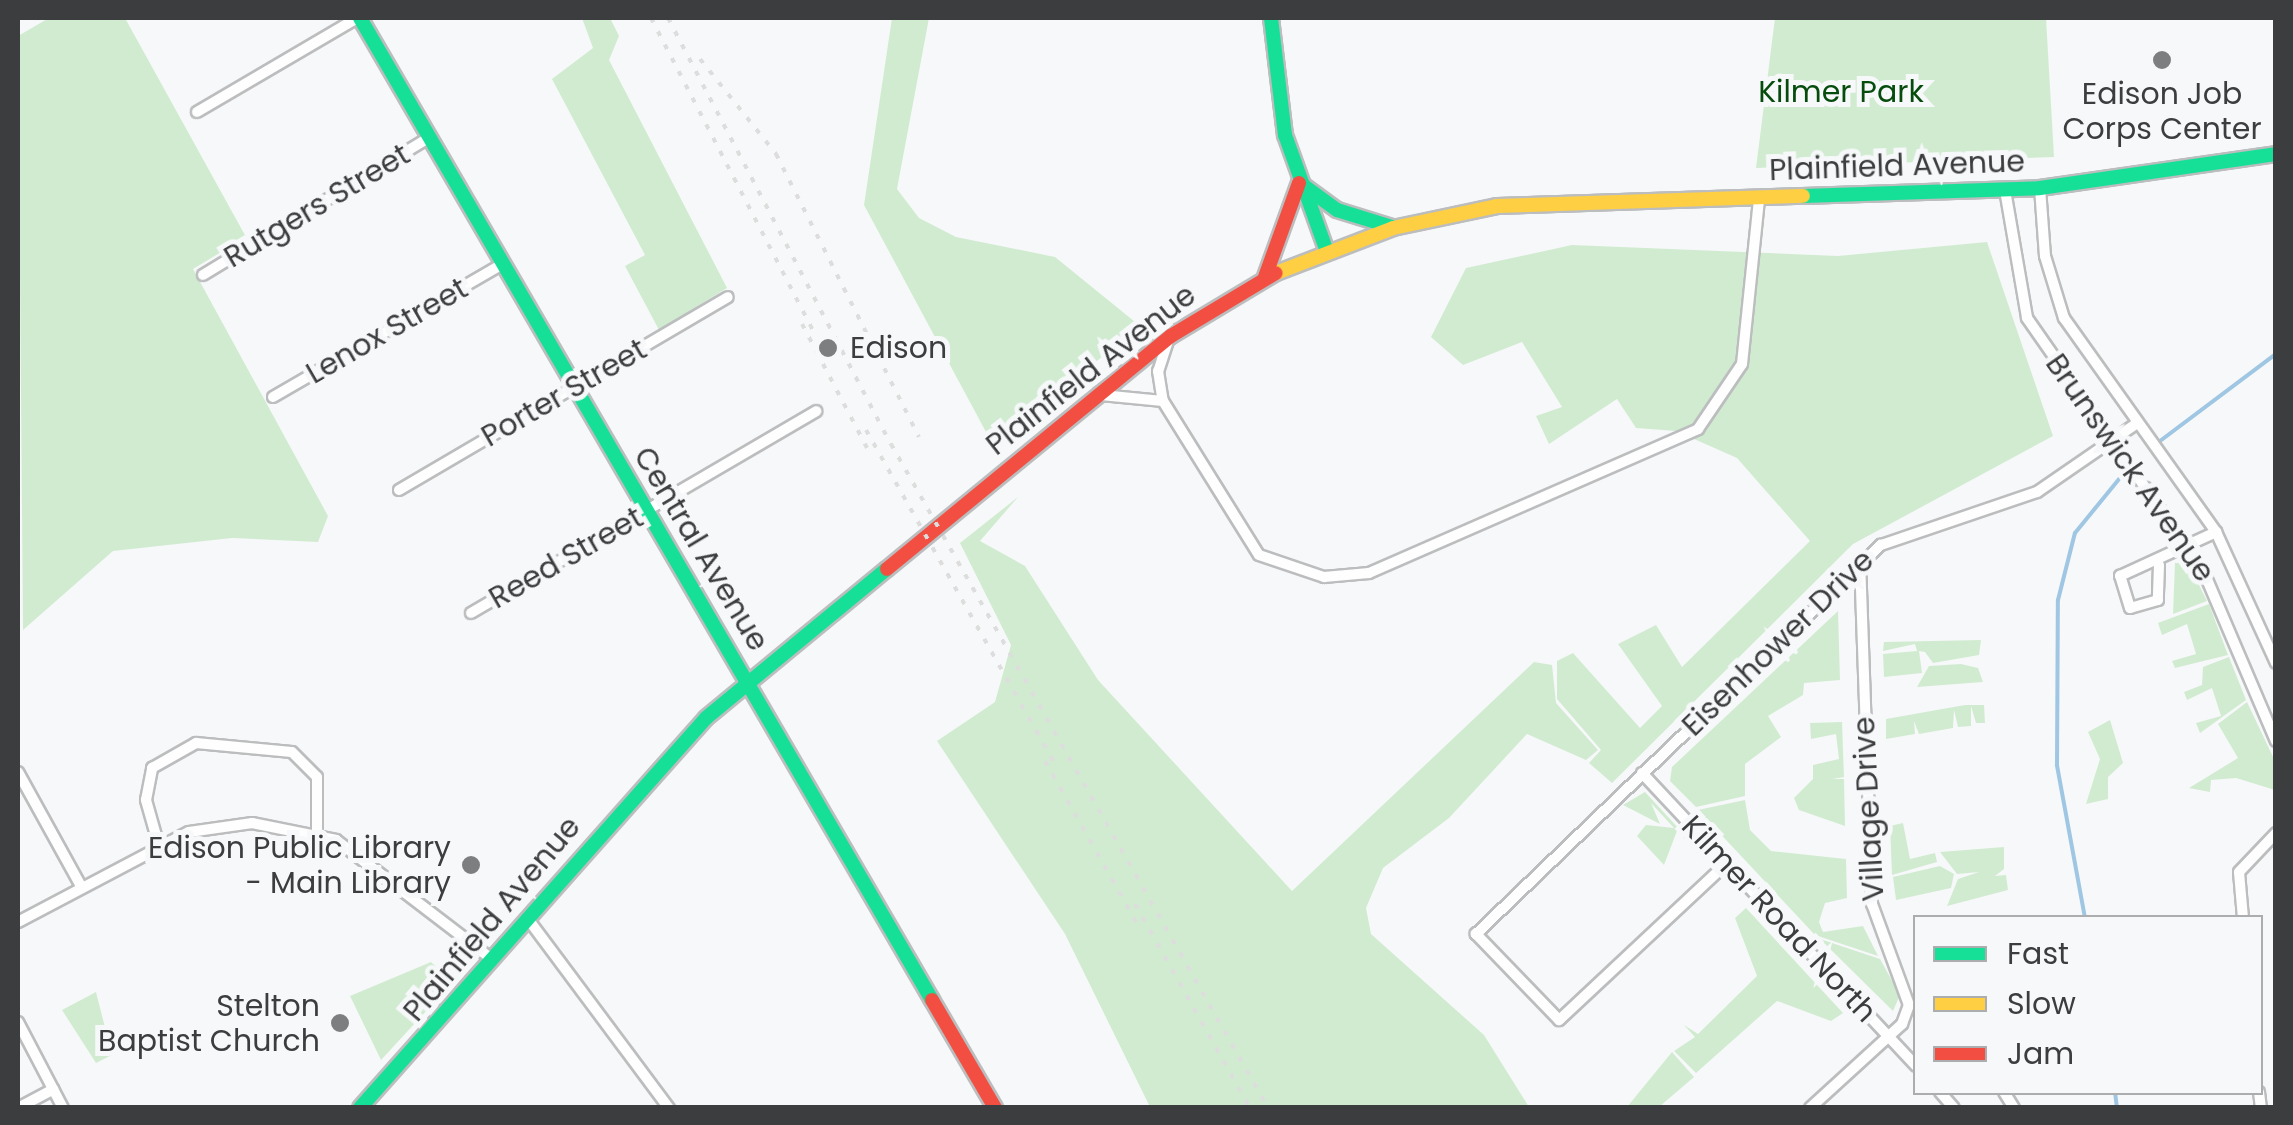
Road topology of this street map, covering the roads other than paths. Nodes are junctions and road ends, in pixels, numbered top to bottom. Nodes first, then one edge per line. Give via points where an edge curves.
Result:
1 (359, 18) edge
2 (1271, 18) edge
3 (197, 112) dead end
4 (430, 137) junction
5 (2276, 154) edge
6 (1300, 182) junction
7 (2040, 188) junction
8 (2005, 190) junction
9 (1759, 199) junction
10 (1393, 228) junction
11 (1326, 250) junction
12 (502, 264) junction
13 (203, 276) dead end
14 (1265, 277) junction
15 (728, 297) dead end
16 (1171, 336) junction
17 (574, 387) junction
18 (1101, 395) junction
19 (273, 397) dead end
20 (1164, 402) junction
21 (816, 411) dead end
22 (2136, 424) junction
23 (2109, 443) junction
24 (399, 490) dead end
25 (645, 512) junction
26 (2216, 532) junction
27 (2184, 548) junction
28 (2160, 564) junction
29 (1860, 567) junction
30 (471, 614) dead end
31 (2276, 663) edge
32 (748, 680) junction
33 (2276, 741) edge
34 (18, 772) edge
35 (1642, 773) junction
36 (317, 832) junction
37 (2276, 833) edge
38 (159, 846) junction
39 (1727, 863) junction
40 (82, 886) junction
41 (2243, 915) edge
42 (528, 918) junction
43 (18, 922) edge
44 (493, 960) junction
45 (18, 1022) edge
46 (1888, 1037) junction
47 (1913, 1063) edge
48 (53, 1089) junction
49 (18, 1108) edge
50 (63, 1108) edge
51 (360, 1108) edge
52 (669, 1108) edge
53 (996, 1108) edge
54 (1810, 1108) edge

1 - 3 street
1 - 4 main road, Central Avenue
2 - 6 main road via 1279,106
4 - 12 main road, Central Avenue
4 - 13 street, Rutgers Street
5 - 7 main road, Plainfield Avenue
6 - 10 main road via 1337,210
6 - 11 main road
6 - 14 main road
7 - 8 main road, Plainfield Avenue
7 - 22 street via 2054,294
8 - 9 main road, Plainfield Avenue
8 - 23 street, Brunswick Avenue via 2027,318
9 - 10 main road, Plainfield Avenue via 1497,206
9 - 20 street via 1752,308 1727,396 1698,430 1369,573 1287,571 1259,555
10 - 11 main road, Plainfield Avenue
11 - 14 main road, Plainfield Avenue
12 - 17 main road, Central Avenue
12 - 19 street, Lenox Street
14 - 16 main road, Plainfield Avenue
15 - 17 street, Porter Street
16 - 18 main road, Plainfield Avenue
16 - 20 street via 1158,371
17 - 24 street, Porter Street
17 - 25 main road, Central Avenue
18 - 20 street
18 - 32 main road, Plainfield Avenue
21 - 25 street, Reed Street
22 - 23 street, Eisenhower Drive
22 - 26 street
23 - 27 street, Brunswick Avenue
23 - 29 street, Eisenhower Drive via 2037,492 1903,534
25 - 30 street, Reed Street
25 - 32 main road, Central Avenue
26 - 27 street
26 - 31 street
27 - 28 street
27 - 33 street, Brunswick Avenue via 2219,600
28 - 28 street via 2120,576 2130,608 2158,600
29 - 35 street, Eisenhower Drive
29 - 46 street, Village Drive via 1872,904 1908,1005
32 - 42 main road, Plainfield Avenue
32 - 53 main road, Central Avenue
34 - 40 street
35 - 39 street, Kilmer Road North
35 - 39 street, Eisenhower Drive via 1477,928 1540,1005 1562,1018
36 - 38 street via 252,823
36 - 38 street via 317,777 292,752 196,743 152,768 146,800
36 - 44 street via 362,855
37 - 41 street via 2239,872
38 - 40 street
39 - 46 street, Kilmer Road North
40 - 43 street
42 - 44 main road, Plainfield Avenue
42 - 52 street
44 - 51 main road, Plainfield Avenue
45 - 48 street
46 - 47 street, Kilmer Road North
46 - 54 street
48 - 49 street
48 - 50 street

